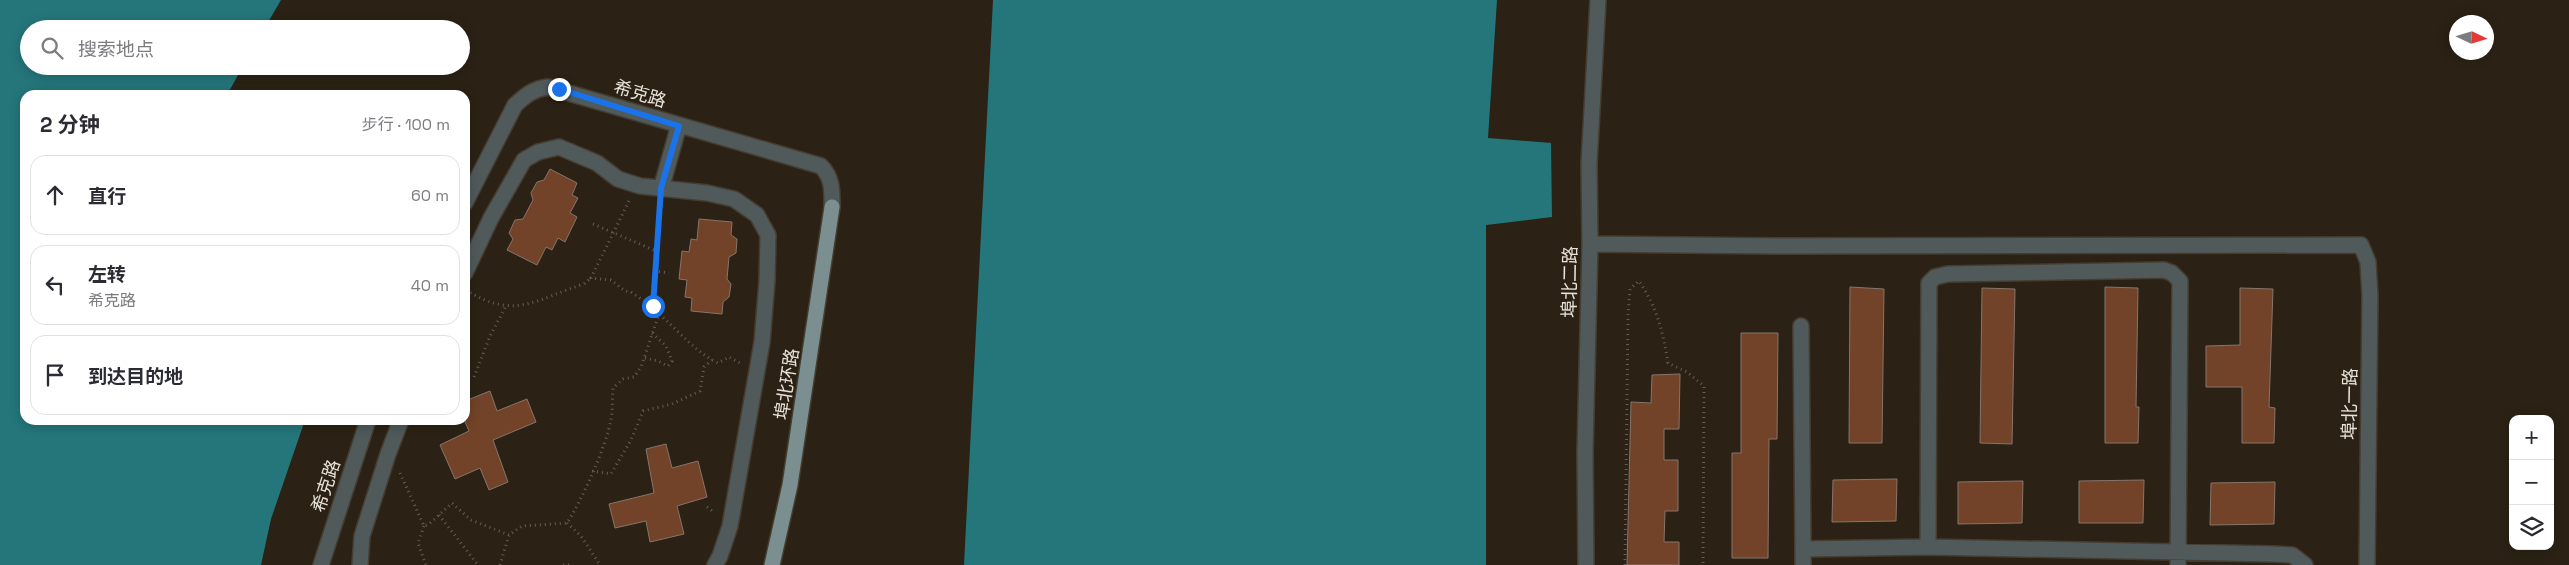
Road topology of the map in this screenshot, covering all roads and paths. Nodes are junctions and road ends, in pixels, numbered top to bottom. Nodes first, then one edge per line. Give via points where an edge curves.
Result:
1 (1598, 0) edge
2 (679, 126) junction
3 (635, 184) junction
4 (661, 188) junction
5 (470, 193) edge
6 (832, 208) joint
7 (593, 224) dead end
8 (613, 232) junction
9 (1590, 244) junction
10 (656, 251) junction
11 (470, 262) edge
12 (654, 271) junction
13 (669, 273) dead end
14 (591, 278) junction
15 (470, 292) edge
16 (506, 306) junction
17 (653, 306) junction
18 (659, 314) junction
19 (1801, 326) dead end
20 (652, 333) junction
21 (645, 358) junction
22 (712, 360) junction
23 (757, 374) junction
24 (474, 377) dead end
25 (366, 425) edge
26 (399, 425) edge
27 (389, 450) junction
28 (592, 471) junction
29 (439, 515) junction
30 (567, 523) junction
31 (424, 526) junction
32 (509, 534) junction
33 (1928, 547) junction
34 (1803, 549) junction
35 (2178, 558) edge
36 (321, 565) edge
37 (360, 565) edge
38 (426, 565) edge
39 (478, 565) edge
40 (500, 565) edge
41 (563, 565) edge
42 (570, 565) edge
43 (600, 565) edge
44 (715, 565) edge
45 (772, 565) edge
46 (1586, 565) edge
47 (1624, 565) edge
48 (1703, 565) edge
49 (1804, 565) edge
50 (2305, 565) edge
51 (2367, 565) edge

1 - 9 street, 埠北二路 via 1590,122
2 - 4 street
2 - 5 street, 希克路 via 559,89 537,88 515,105
2 - 6 street, 希克路 via 821,166 828,173 832,186
3 - 4 street
3 - 8 path
3 - 11 street via 559,147 538,152 524,160
4 - 10 path
4 - 23 street via 734,199 757,215 768,235 767,281
6 - 45 main road, 埠北环路 via 790,485
7 - 8 path
8 - 10 path
8 - 14 path
9 - 46 street, 埠北二路
9 - 51 street, 埠北一路 via 2361,245 2368,262 2370,296
10 - 12 path
12 - 13 path
12 - 17 path
14 - 16 path via 584,284 525,306
14 - 17 path via 611,280
15 - 16 path
16 - 24 path
17 - 18 path
18 - 20 path
18 - 22 path via 680,337
19 - 34 street
20 - 21 path
20 - 21 path via 666,346 672,361 668,366
21 - 28 path via 634,377 623,379 613,388 612,419
22 - 23 path via 718,363 729,358
22 - 28 path via 704,368 700,391 672,404 643,411 611,474
23 - 44 street via 730,526
25 - 36 street, 希克路
26 - 27 street
27 - 31 path
27 - 37 street via 362,536
28 - 30 path
29 - 31 path
29 - 32 path via 452,503 471,520
29 - 39 path
30 - 32 path via 522,526
30 - 43 path via 581,536
31 - 38 path via 418,543
32 - 40 path
33 - 34 street
33 - 35 street
33 - 35 street via 1929,282 1948,274 2164,270 2180,281
34 - 49 street
35 - 50 street via 2292,555
41 - 42 path
47 - 48 path via 1628,315 1630,289 1639,281 1650,297 1661,324 1668,363 1687,372 1704,386

